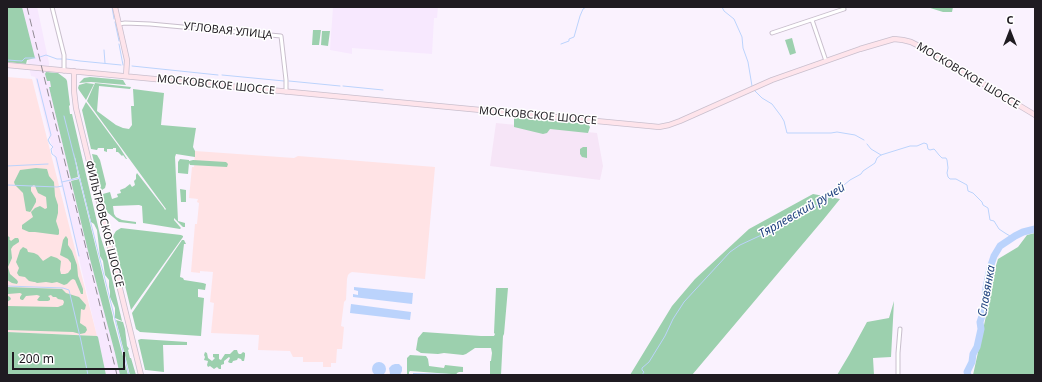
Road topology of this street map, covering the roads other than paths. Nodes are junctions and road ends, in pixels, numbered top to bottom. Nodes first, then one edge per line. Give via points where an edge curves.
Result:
1 (52, 7) edge
2 (115, 7) edge
3 (844, 9) dead end
4 (812, 20) junction
5 (119, 24) junction
6 (772, 33) dead end
7 (826, 61) junction
8 (7, 65) edge
9 (64, 71) junction
10 (74, 71) junction
11 (126, 76) junction
12 (286, 92) junction
13 (1035, 115) edge
14 (900, 329) dead end
15 (141, 375) edge
16 (898, 375) edge

1 - 9 street via 64,55
2 - 5 main road
3 - 4 street
4 - 6 street
4 - 7 street
5 - 11 main road via 127,60
5 - 12 street, УГЛОВАЯ УЛИЦА via 150,24 281,36
7 - 12 main road, МОСКОВСКОЕ ШОССЕ via 749,90 680,121 660,126
7 - 13 main road, МОСКОВСКОЕ ШОССЕ via 886,41 903,40 927,50
8 - 9 main road, МОСКОВСКОЕ ШОССЕ
9 - 10 main road, МОСКОВСКОЕ ШОССЕ
10 - 11 main road, МОСКОВСКОЕ ШОССЕ
10 - 15 main road, ФИЛЬТРОВСКОЕ ШОССЕ via 76,108
11 - 12 main road, МОСКОВСКОЕ ШОССЕ
14 - 16 street

